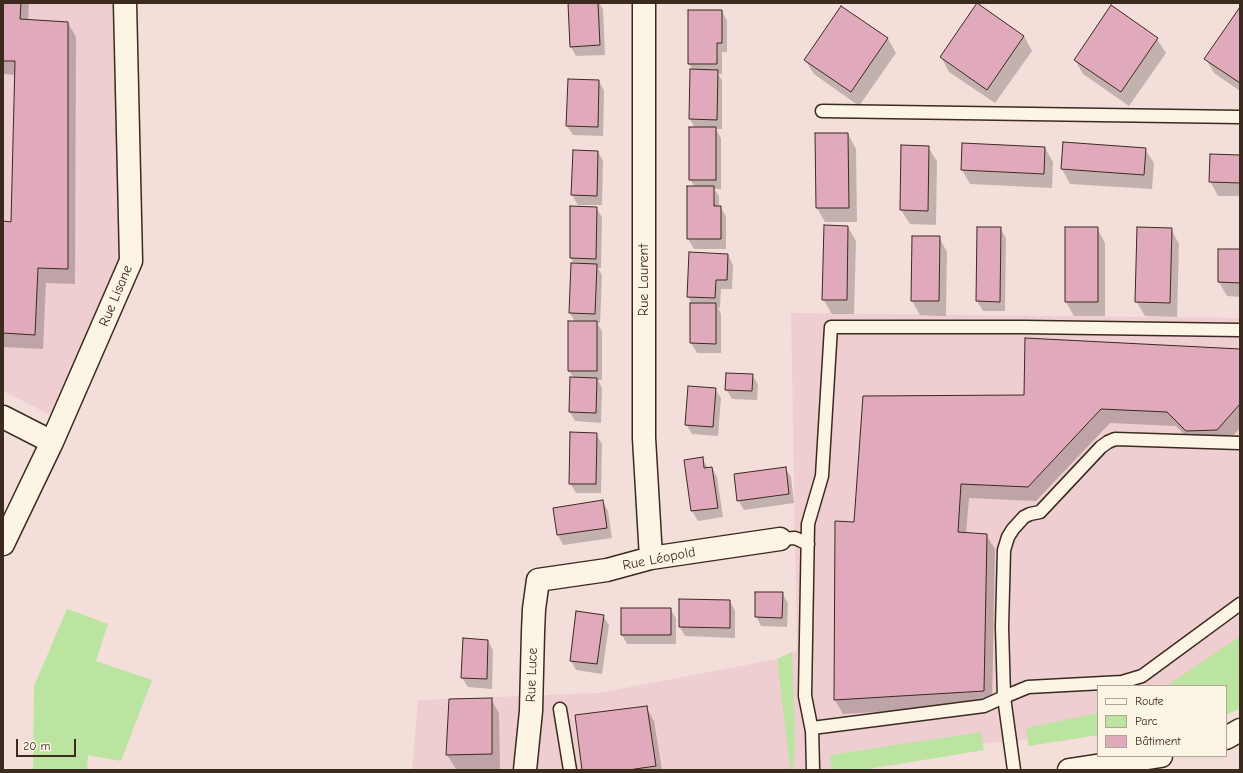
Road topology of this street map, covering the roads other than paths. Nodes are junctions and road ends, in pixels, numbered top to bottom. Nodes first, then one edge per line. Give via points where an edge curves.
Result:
1 (125, 3) edge
2 (644, 3) edge
3 (822, 111) dead end
4 (1240, 117) edge
5 (1240, 330) edge
6 (3, 417) edge
7 (52, 442) junction
8 (1240, 443) edge
9 (780, 539) joint
10 (3, 544) edge
11 (808, 544) junction
12 (651, 558) junction
13 (538, 580) joint
14 (1240, 604) edge
15 (1004, 697) junction
16 (560, 709) dead end
17 (1240, 730) edge
18 (812, 731) junction
19 (1227, 737) edge
20 (1240, 746) edge
21 (1227, 748) edge
22 (1154, 757) edge
23 (524, 770) edge
24 (570, 770) edge
25 (813, 770) edge
26 (1014, 770) edge
27 (1069, 770) edge

1 - 7 street, Rue Lisane via 131,261
2 - 12 street, Rue Laurent via 644,438
3 - 4 lane
5 - 11 lane via 831,327 822,476 808,524
6 - 7 street
7 - 10 street, Rue Lisane
8 - 15 lane via 1115,439 1101,447 1040,512 1024,517 1008,537 1004,550
9 - 11 lane via 795,538
9 - 12 street, Rue Léopold
11 - 18 lane via 805,696
12 - 13 street, Rue Léopold via 607,570
13 - 23 street, Rue Luce via 534,617 531,711
14 - 15 lane via 1142,676 1122,682 1028,687
15 - 18 lane via 984,706 812,728
15 - 26 lane
16 - 24 lane
17 - 19 street
18 - 25 lane
20 - 21 street
22 - 27 street

